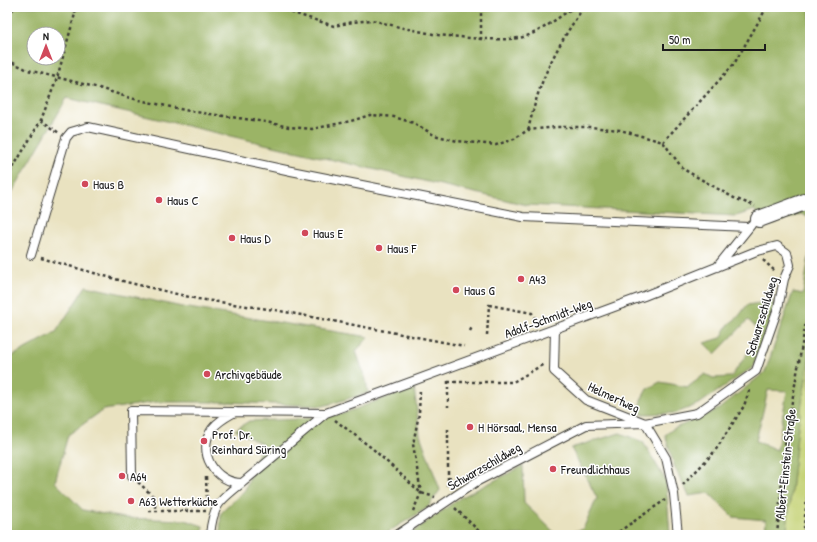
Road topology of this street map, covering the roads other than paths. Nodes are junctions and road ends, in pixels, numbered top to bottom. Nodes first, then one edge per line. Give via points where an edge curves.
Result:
1 (810, 200) edge
2 (757, 221) junction
3 (31, 255) road end
4 (717, 267) junction
5 (555, 329) junction
6 (234, 412) junction
7 (326, 413) junction
8 (644, 423) junction
9 (132, 476) road end
10 (242, 483) junction
11 (210, 535) edge
12 (397, 535) edge
13 (678, 535) edge

1 - 2 street
2 - 3 lane via 523,217 88,128 71,132 66,138
2 - 4 lane
4 - 5 lane, Adolf-Schmidt-Weg
4 - 8 lane, Schwarzschildweg via 777,246 787,253 790,265 756,371 697,413
5 - 7 lane, Adolf-Schmidt-Weg
5 - 8 lane, Helmertweg via 554,371 586,400
6 - 7 lane, Adolf-Schmidt-Weg
6 - 9 lane, Adolf-Schmidt-Weg via 131,411
6 - 10 lane via 211,430 206,449 213,469 227,480
7 - 10 lane, Adolf-Schmidt-Weg
8 - 12 lane, Schwarzschildweg via 586,425 476,482
8 - 13 lane, Helmertweg via 666,458 674,494
10 - 11 lane, Adolf-Schmidt-Weg via 217,504 212,517

